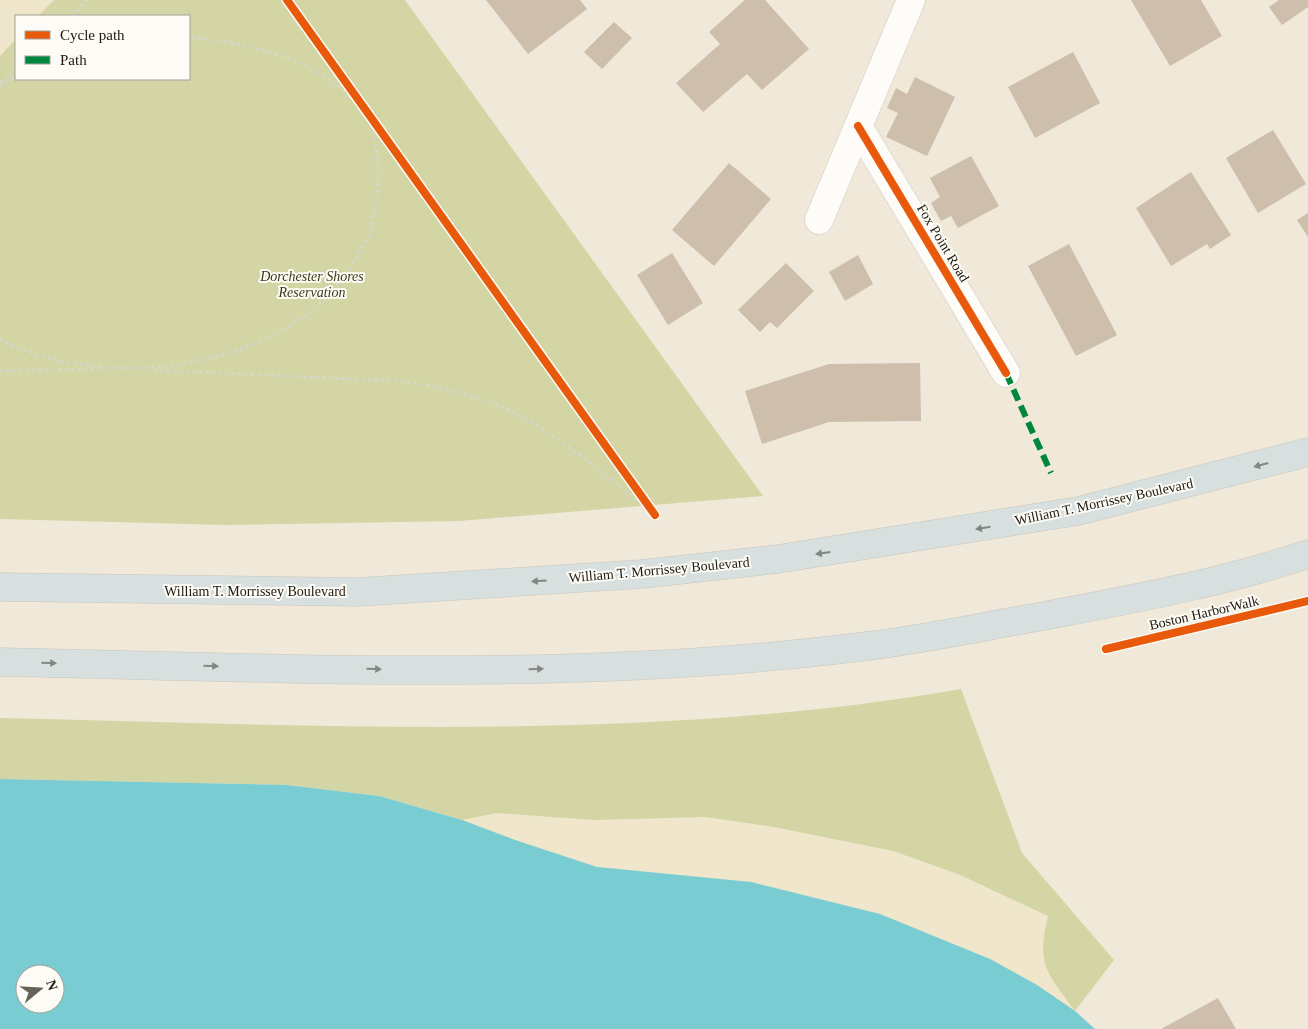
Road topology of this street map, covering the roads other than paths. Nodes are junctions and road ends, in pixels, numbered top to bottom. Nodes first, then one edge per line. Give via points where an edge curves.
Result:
1 (910, 0) edge
2 (858, 126) junction
3 (819, 220) dead end
4 (1006, 374) dead end
5 (1308, 452) edge
6 (1308, 554) edge
7 (0, 587) edge
8 (0, 662) edge

1 - 2 street
2 - 3 street
2 - 4 street, Fox Point Road
5 -> 7 main road, William T. Morrissey Boulevard via 1068,513 788,558 652,573 358,592
8 -> 6 main road via 451,670 590,668 724,660 868,646 988,626 1158,595 1265,569

